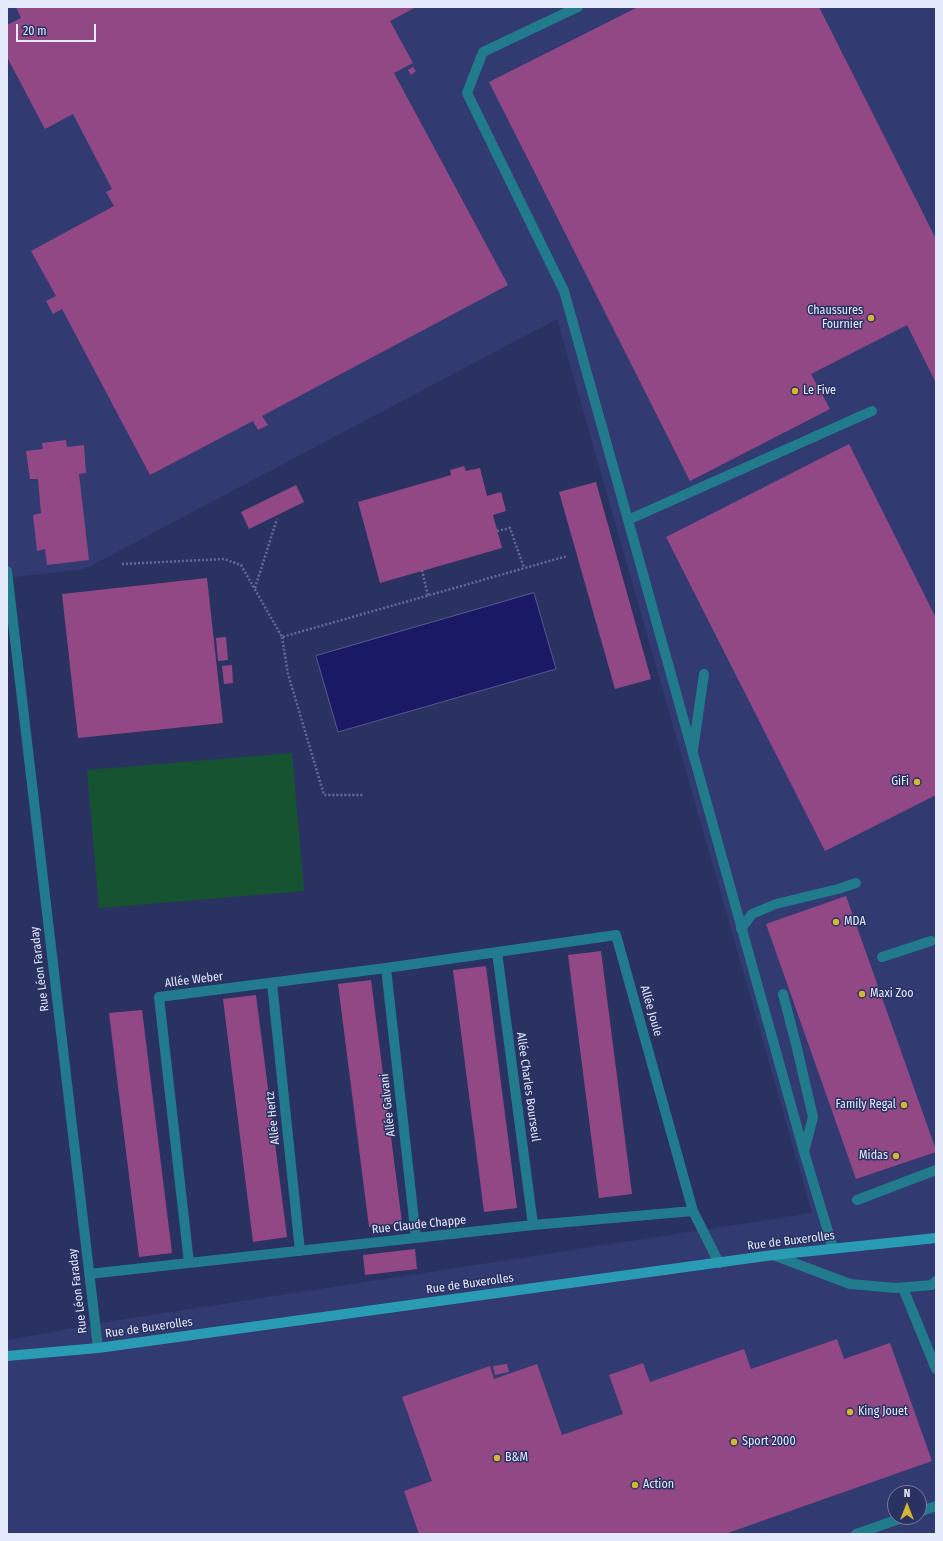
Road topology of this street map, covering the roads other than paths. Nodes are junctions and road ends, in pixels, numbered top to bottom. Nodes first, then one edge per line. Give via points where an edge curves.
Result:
1 (578, 7) edge
2 (872, 411) dead end
3 (628, 520) junction
4 (7, 570) edge
5 (9, 614) edge
6 (704, 674) dead end
7 (692, 754) junction
8 (856, 883) dead end
9 (741, 929) junction
10 (931, 941) dead end
11 (497, 952) junction
12 (882, 957) dead end
13 (386, 968) junction
14 (272, 983) junction
15 (783, 994) dead end
16 (804, 1152) junction
17 (936, 1170) edge
18 (857, 1200) dead end
19 (693, 1210) junction
20 (533, 1225) junction
21 (416, 1238) junction
22 (936, 1238) edge
23 (833, 1248) junction
24 (300, 1251) junction
25 (773, 1256) junction
26 (189, 1263) junction
27 (719, 1263) junction
28 (89, 1274) junction
29 (936, 1281) edge
30 (903, 1288) junction
31 (98, 1348) junction
32 (7, 1356) edge
33 (936, 1369) edge
34 (887, 1523) edge
35 (856, 1534) edge

1 - 3 street via 483,52 468,93 564,291
2 - 3 street
3 - 7 street
4 - 5 street, Rue Léon Faraday
5 - 28 street, Rue Léon Faraday
6 - 7 street
7 - 9 street
8 - 9 street via 776,904 752,914
9 - 16 street
10 - 12 street
11 - 13 street, Allée Weber
11 - 19 street, Allée Joule via 616,935
11 - 20 street, Allée Charles Bourseul
13 - 14 street, Allée Weber
13 - 21 street, Allée Galvani
14 - 24 street, Allée Hertz
14 - 26 street, Allée Weber via 159,997
15 - 16 street via 813,1117
16 - 23 street
17 - 18 street
19 - 20 street, Rue Claude Chappe
19 - 27 street
20 - 21 street, Rue Claude Chappe
21 - 24 street, Rue Claude Chappe
22 - 23 street, Rue de Buxerolles
23 - 25 street, Rue de Buxerolles
24 - 26 street, Rue Claude Chappe
25 - 27 street, Rue de Buxerolles
25 - 30 street via 850,1284
26 - 28 street, Rue Claude Chappe
27 - 31 street, Rue de Buxerolles
28 - 31 street, Rue Léon Faraday
29 - 30 street via 932,1285
30 - 33 street
31 - 32 street, Rue de Buxerolles
34 - 35 street

